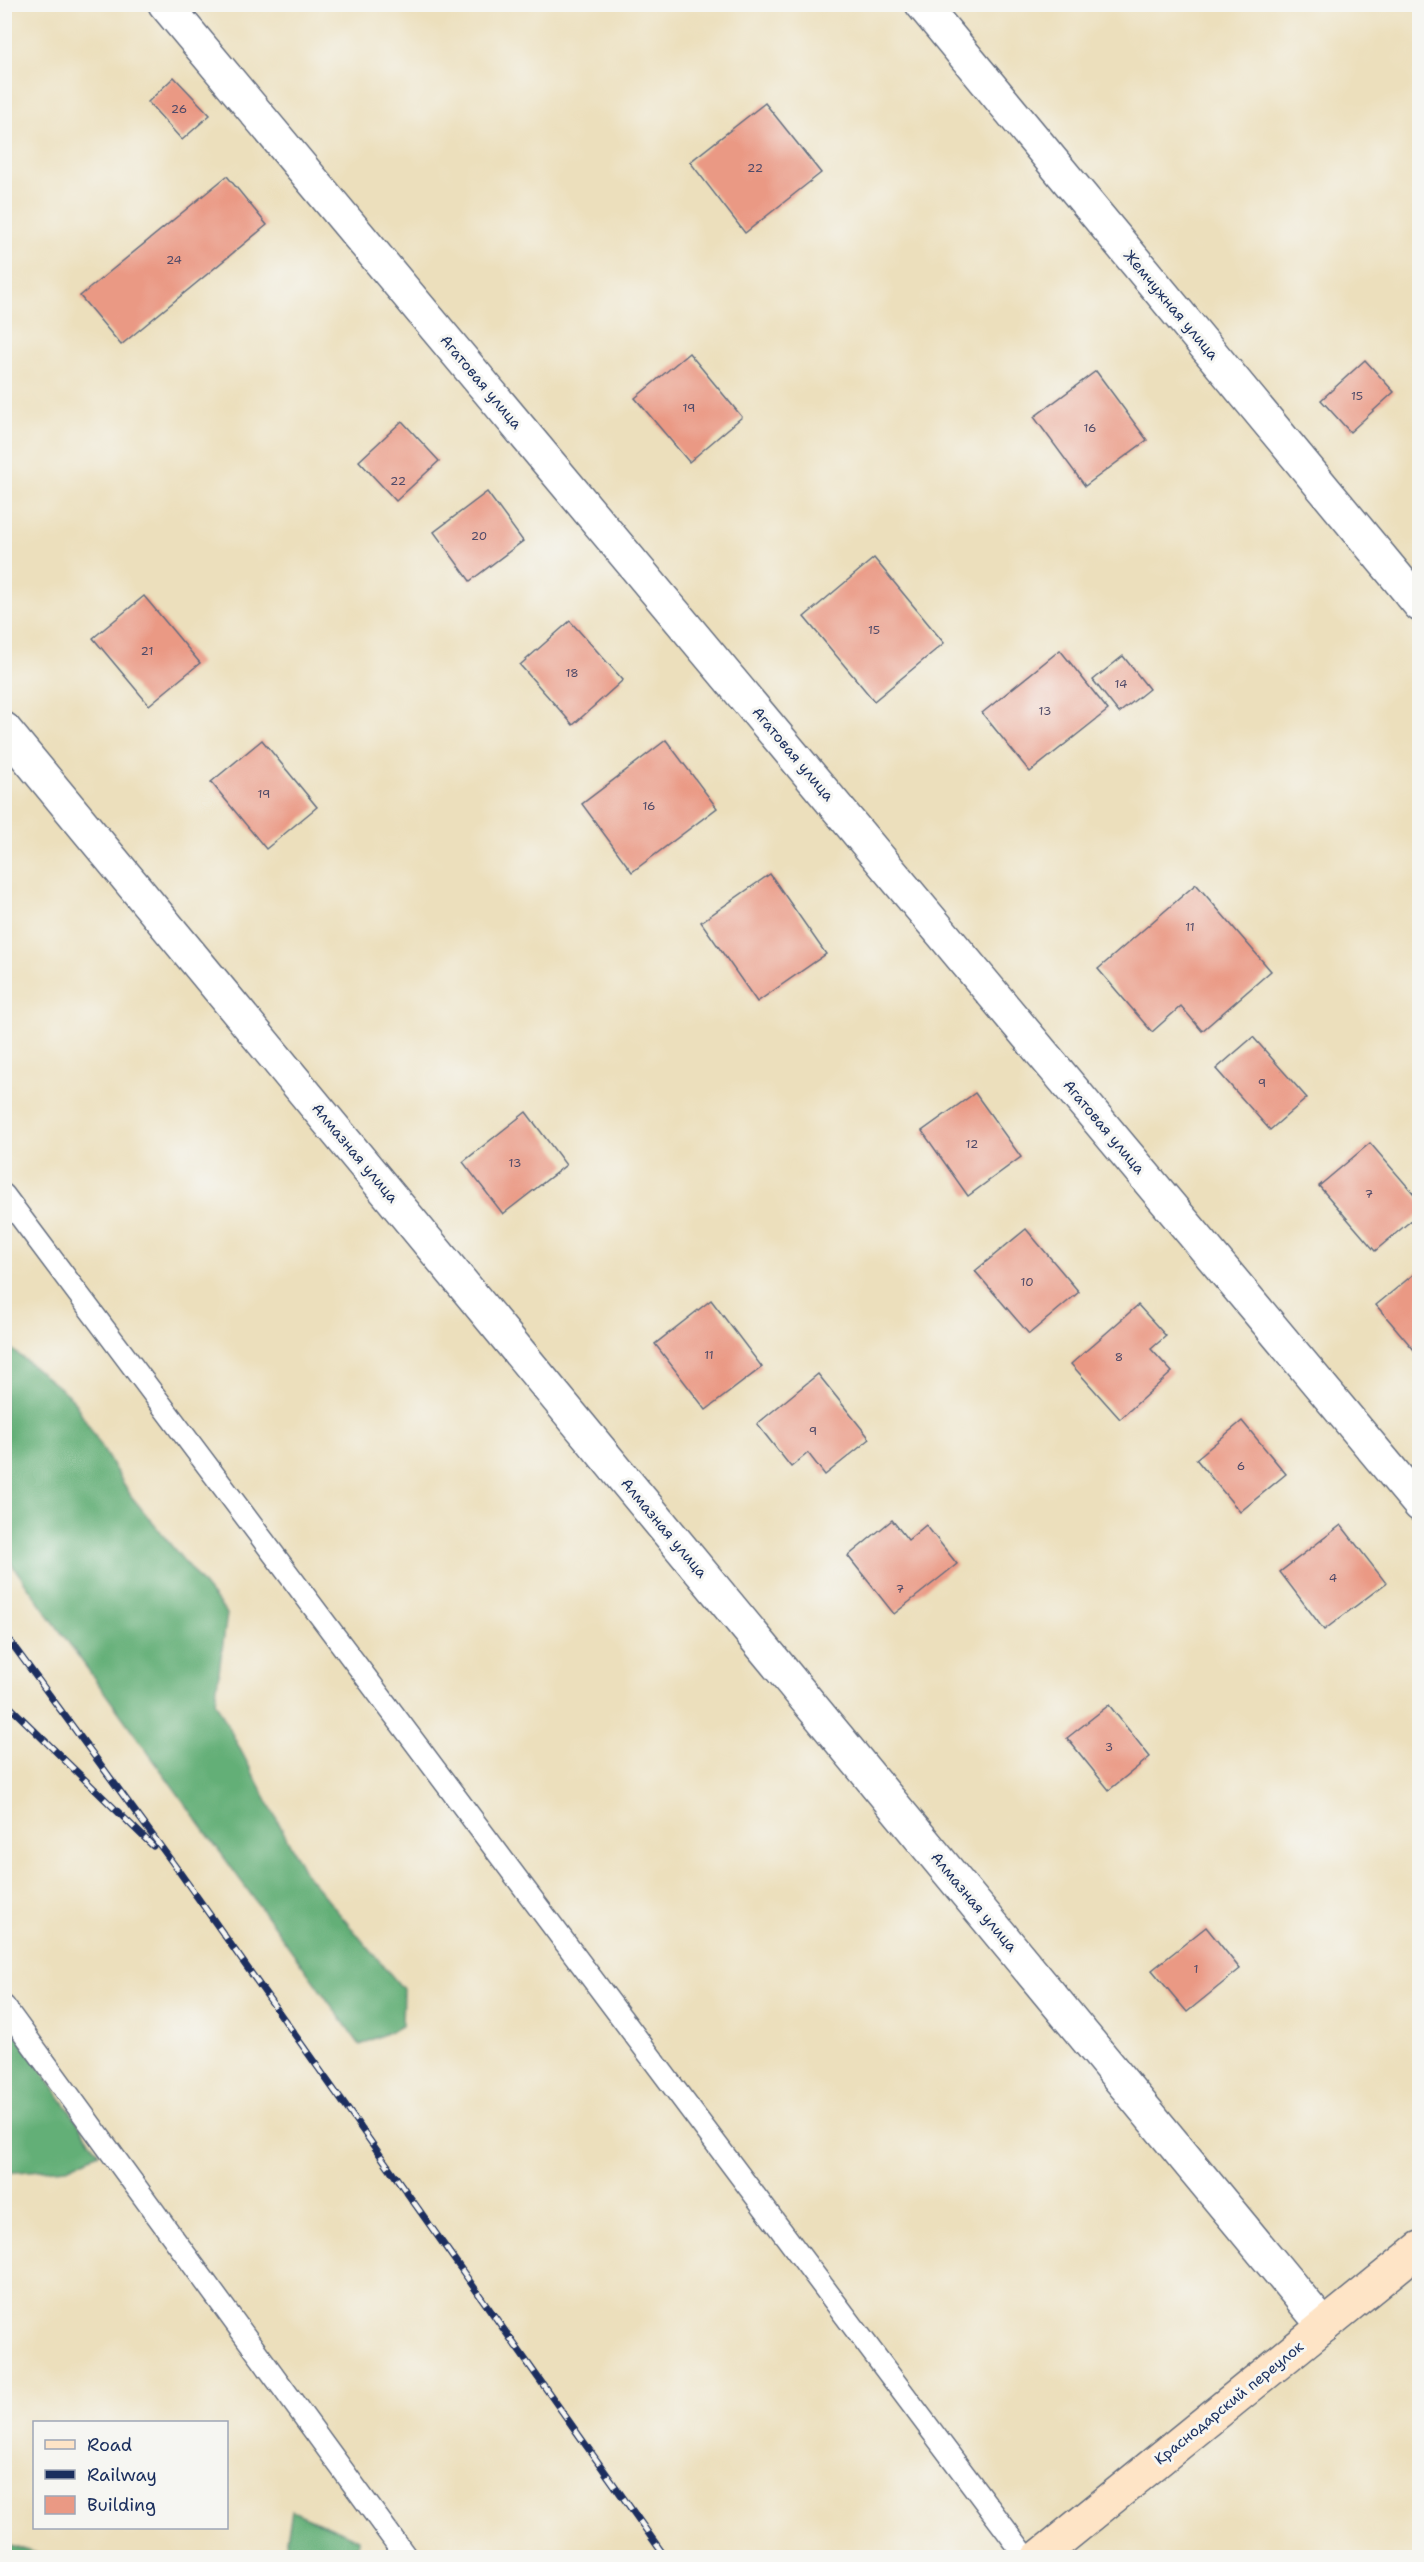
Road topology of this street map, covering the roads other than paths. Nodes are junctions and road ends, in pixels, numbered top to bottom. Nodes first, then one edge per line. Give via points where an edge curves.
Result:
1 (165, 4) edge
2 (922, 4) edge
3 (1419, 606) edge
4 (4, 729) edge
5 (4, 1195) edge
6 (1419, 1505) edge
7 (4, 2006) edge
8 (1419, 2248) edge
9 (1324, 2326) junction
10 (407, 2558) edge
11 (1027, 2558) edge
12 (1038, 2558) edge

1 - 6 street, Агатовая улица
2 - 3 street, Жемчужная улица
4 - 9 street, Алмазная улица
5 - 11 lane
7 - 10 lane
8 - 9 street, Краснодарский переулок
9 - 12 street, Краснодарский переулок

